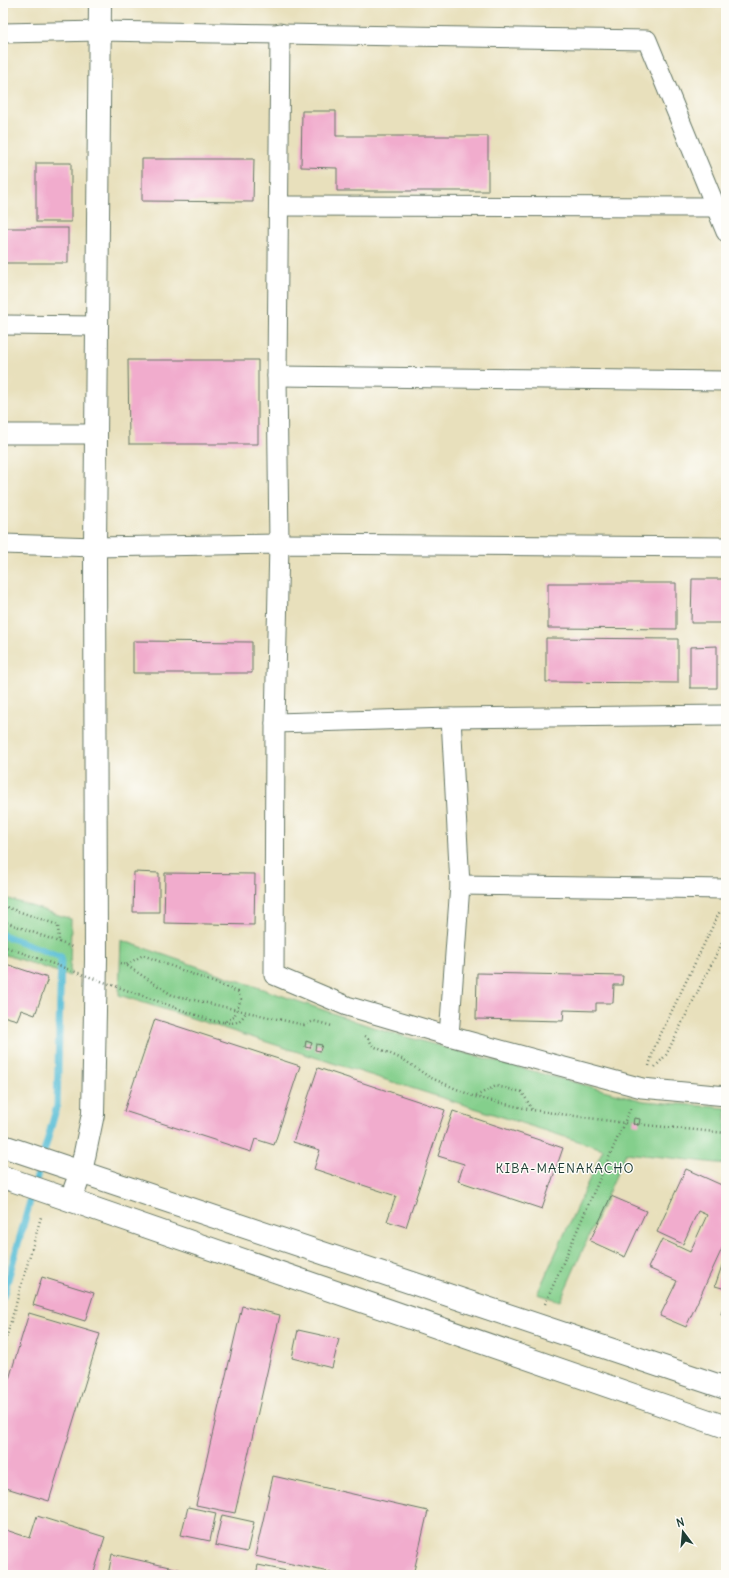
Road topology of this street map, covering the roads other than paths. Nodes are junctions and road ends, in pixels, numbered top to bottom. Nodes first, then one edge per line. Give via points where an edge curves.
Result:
1 (100, 3) edge
2 (100, 31) junction
3 (3, 33) edge
4 (280, 33) junction
5 (279, 206) junction
6 (715, 206) junction
7 (726, 232) edge
8 (3, 325) edge
9 (97, 326) junction
10 (277, 376) junction
11 (726, 382) edge
12 (3, 434) edge
13 (96, 434) junction
14 (3, 544) edge
15 (279, 544) junction
16 (95, 547) junction
17 (726, 547) edge
18 (726, 715) edge
19 (451, 718) junction
20 (275, 723) junction
21 (460, 885) junction
22 (726, 889) edge
23 (450, 1036) junction
24 (726, 1096) edge
25 (3, 1146) edge
26 (81, 1172) junction
27 (3, 1177) edge
28 (71, 1199) junction
29 (726, 1388) edge
30 (726, 1427) edge

1 - 2 street
2 - 3 street
2 - 4 street
2 - 9 street
4 - 5 street
4 - 6 street via 647,40
5 - 6 street
5 - 10 street
6 - 7 street
8 - 9 street
9 - 13 street
10 - 11 street
10 - 15 street
12 - 13 street
13 - 16 street
14 - 16 street
15 - 16 street
15 - 17 street
15 - 20 street
16 - 26 street via 96,959 93,1114
18 - 19 street
19 - 20 street
19 - 21 street
20 - 23 street via 274,975 347,1006
21 - 22 street
21 - 23 street
23 - 24 street via 642,1088
25 - 26 street
26 - 28 street
26 - 29 street
27 - 28 street
28 - 30 street

